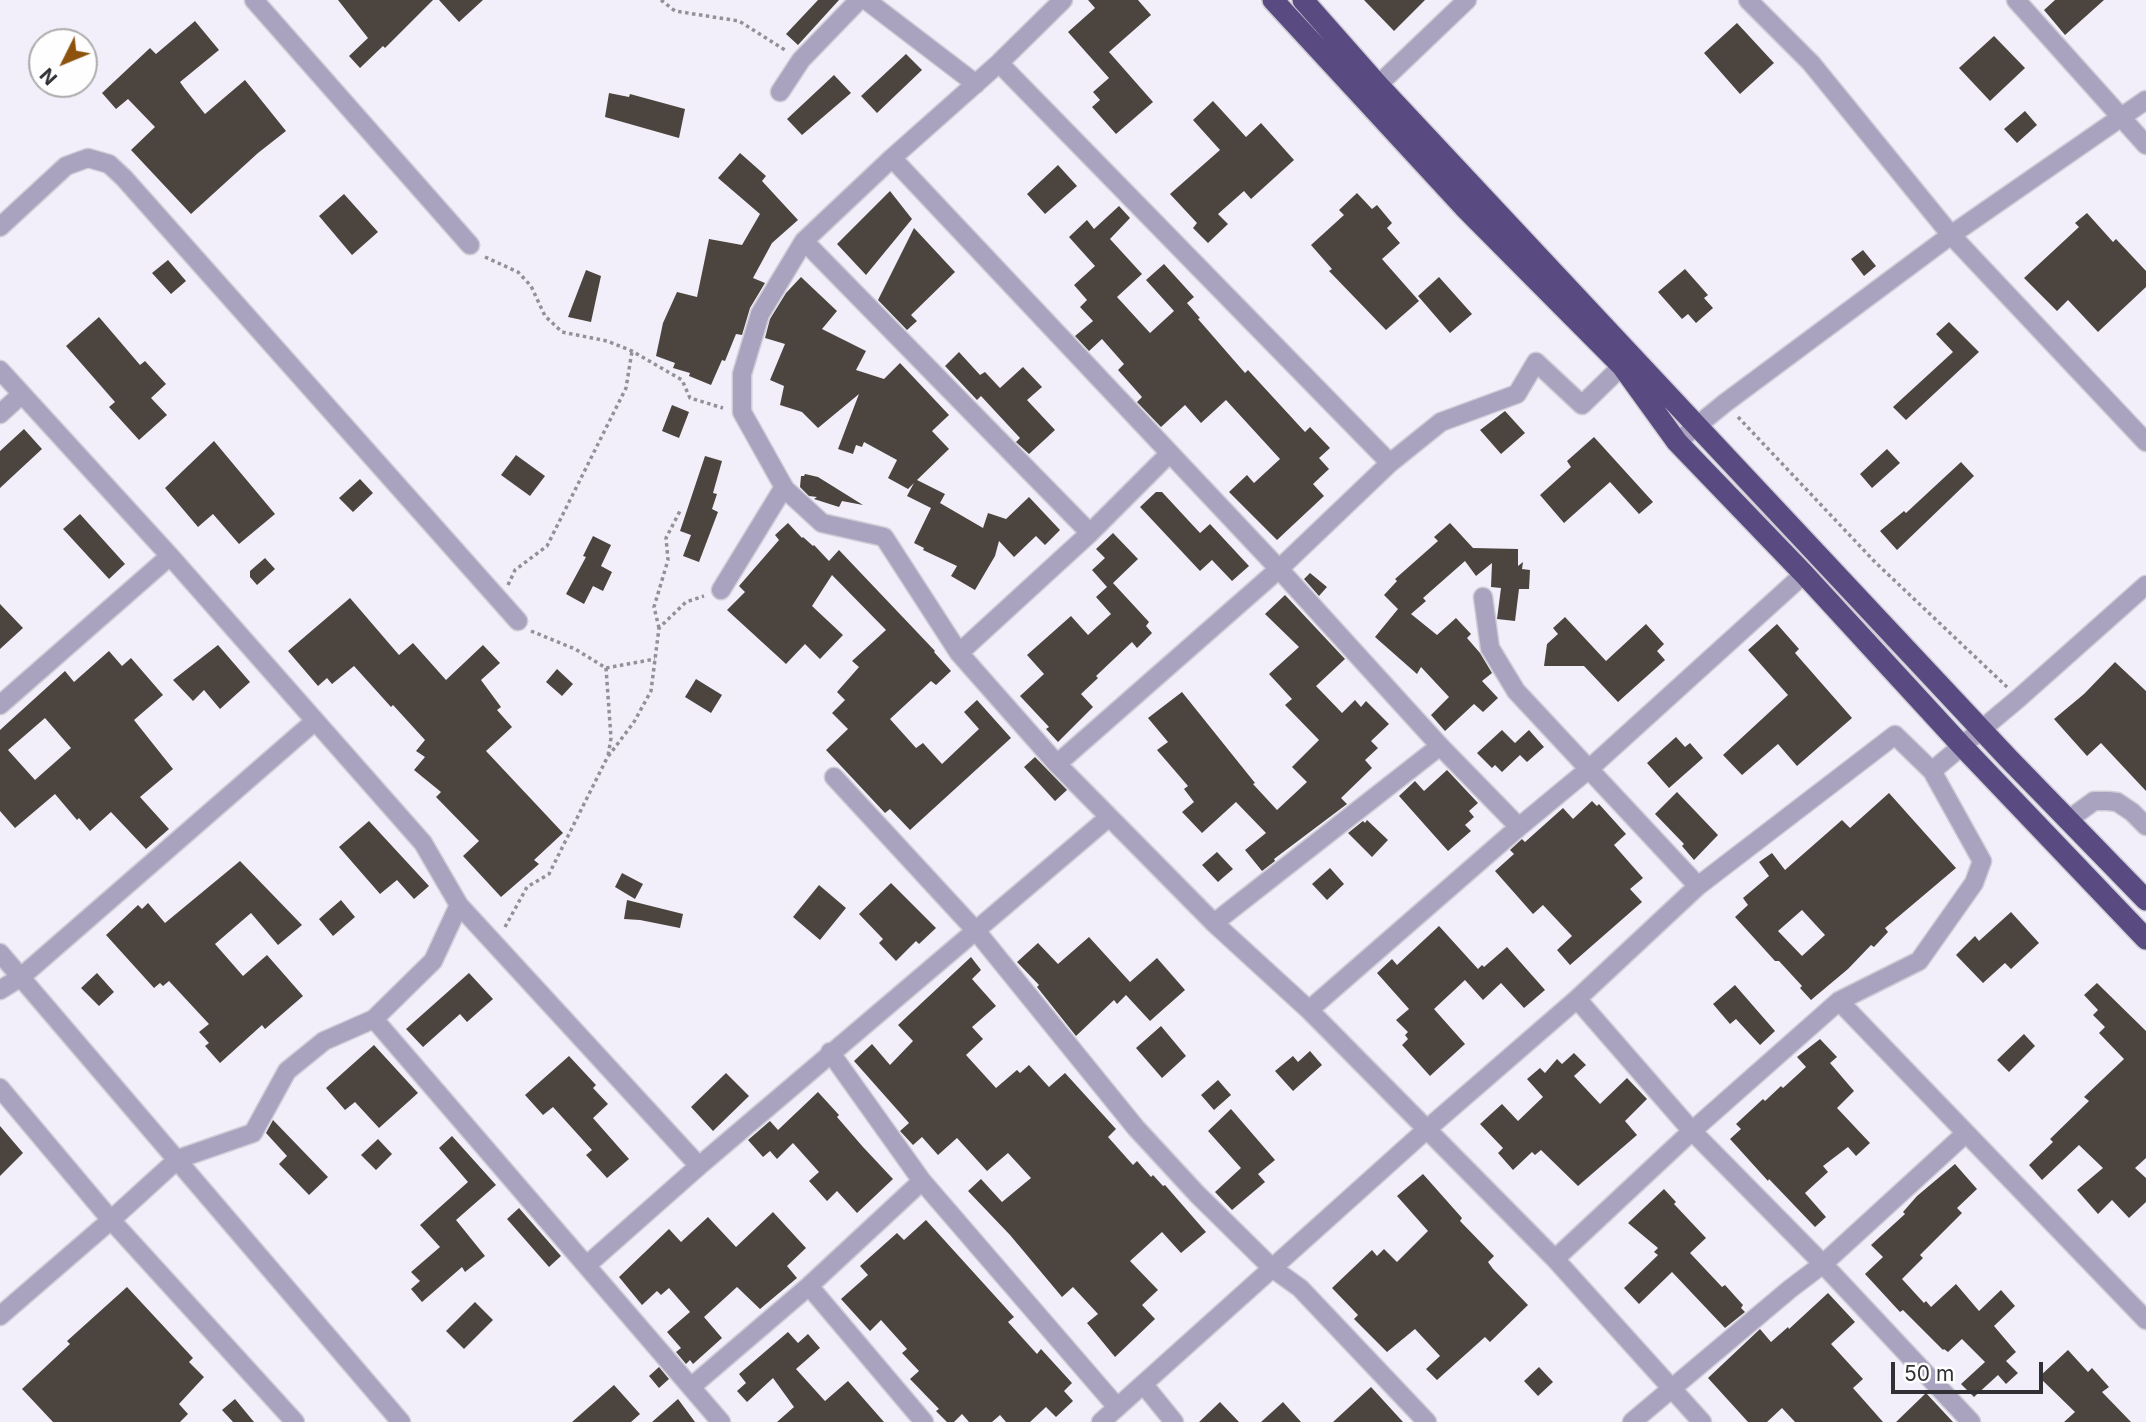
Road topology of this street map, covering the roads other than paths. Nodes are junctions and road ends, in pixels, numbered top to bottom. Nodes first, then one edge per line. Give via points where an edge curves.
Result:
1 (254, 0) edge
2 (859, 0) edge
3 (866, 0) edge
4 (1063, 0) edge
5 (1273, 0) edge
6 (1303, 0) edge
7 (1467, 0) edge
8 (1748, 0) edge
9 (2016, 0) edge
10 (999, 63) junction
11 (976, 84) junction
12 (1378, 85) junction
13 (780, 92) dead end
14 (2146, 100) edge
15 (2122, 118) junction
16 (2146, 145) edge
17 (891, 158) junction
18 (0, 227) edge
19 (1951, 235) junction
20 (804, 241) junction
21 (470, 245) road end
22 (1622, 366) junction
23 (0, 370) edge
24 (22, 394) junction
25 (0, 414) edge
26 (1697, 426) junction
27 (1677, 442) junction
28 (2146, 442) edge
29 (1170, 453) junction
30 (1390, 463) junction
31 (783, 487) junction
32 (1090, 533) junction
33 (170, 556) junction
34 (1279, 569) junction
35 (1804, 574) junction
36 (2146, 585) edge
37 (721, 590) road end
38 (1483, 597) dead end
39 (517, 621) road end
40 (959, 653) junction
41 (0, 705) edge
42 (315, 721) junction
43 (1982, 728) junction
44 (1440, 746) junction
45 (1962, 746) junction
46 (1057, 764) junction
47 (1589, 769) junction
48 (1932, 771) junction
49 (834, 777) dead end
50 (1108, 818) junction
51 (2068, 820) junction
52 (2146, 826) edge
53 (1519, 827) junction
54 (1698, 886) junction
55 (2146, 900) edge
56 (459, 905) junction
57 (1214, 923) junction
58 (977, 932) junction
59 (2146, 939) edge
60 (0, 953) edge
61 (20, 977) junction
62 (0, 990) edge
63 (1577, 999) junction
64 (1839, 1002) junction
65 (1309, 1010) junction
66 (374, 1019) junction
67 (830, 1052) junction
68 (0, 1088) edge
69 (1426, 1130) junction
70 (1692, 1131) junction
71 (1965, 1133) junction
72 (177, 1159) junction
73 (699, 1166) junction
74 (922, 1181) junction
75 (111, 1220) junction
76 (1555, 1259) junction
77 (1823, 1264) junction
78 (587, 1265) junction
79 (1272, 1268) junction
80 (809, 1286) junction
81 (0, 1316) edge
82 (2146, 1320) edge
83 (1144, 1385) junction
84 (691, 1387) junction
85 (1671, 1389) junction
86 (1117, 1407) junction
87 (295, 1422) edge
88 (401, 1422) edge
89 (722, 1422) edge
90 (924, 1422) edge
91 (1101, 1422) edge
92 (1174, 1422) edge
93 (1427, 1422) edge
94 (1632, 1422) edge
95 (1702, 1422) edge
96 (1971, 1422) edge

1 - 21 street
2 - 13 street via 801,60
3 - 11 street
4 - 10 street
5 - 22 highway via 1464,207
6 - 12 highway
7 - 12 street
8 - 19 street via 1811,63
9 - 15 street
10 - 11 street
10 - 30 street
11 - 17 street
12 - 26 highway
14 - 15 street
15 - 16 street
15 - 19 street
17 - 20 street
17 - 29 street
18 - 39 street via 66,166 88,158 109,164
19 - 26 street
19 - 28 street
20 - 31 street via 760,314 742,374 742,412
20 - 32 street
22 - 27 highway
22 - 30 street via 1582,405 1536,362 1517,394 1441,422
23 - 24 street
24 - 25 street
24 - 33 street
26 - 27 street
26 - 43 highway
27 - 35 highway
29 - 32 street
29 - 34 street
30 - 34 street
31 - 37 street
31 - 40 street via 822,523 884,537
32 - 40 street
33 - 41 street
33 - 42 street
34 - 44 street
34 - 46 street
35 - 45 highway
35 - 47 street
36 - 43 street
38 - 47 street via 1490,648 1516,691
40 - 46 street
42 - 56 street via 423,843
42 - 61 street
43 - 45 street
43 - 51 highway
44 - 53 street
44 - 57 street
45 - 48 street
45 - 59 highway
46 - 50 street
47 - 53 street
47 - 54 street
48 - 54 street via 1895,735
48 - 64 street via 1982,861 1974,883 1919,961
49 - 58 street
50 - 57 street
50 - 58 street
51 - 52 street via 2094,801 2108,801 2117,802
51 - 55 highway
53 - 65 street
54 - 63 street
56 - 66 street via 433,961
56 - 73 street
57 - 65 street
58 - 67 street
58 - 79 street via 1136,1128
60 - 61 street
61 - 62 street
61 - 72 street
63 - 69 street
63 - 70 street
64 - 70 street
64 - 71 street
65 - 69 street
66 - 72 street via 324,1041 287,1071 253,1133
66 - 78 street
67 - 73 street
67 - 74 street
68 - 75 street
69 - 76 street
69 - 79 street
70 - 76 street
70 - 77 street
71 - 77 street
71 - 82 street
72 - 75 street
72 - 88 street
73 - 78 street
74 - 80 street
74 - 86 street
75 - 81 street
75 - 87 street
76 - 85 street
77 - 85 street
77 - 96 street
78 - 84 street
79 - 83 street
79 - 93 street via 1300,1287
80 - 84 street
80 - 90 street
83 - 86 street
83 - 92 street
84 - 89 street
85 - 94 street
85 - 95 street
86 - 91 street

